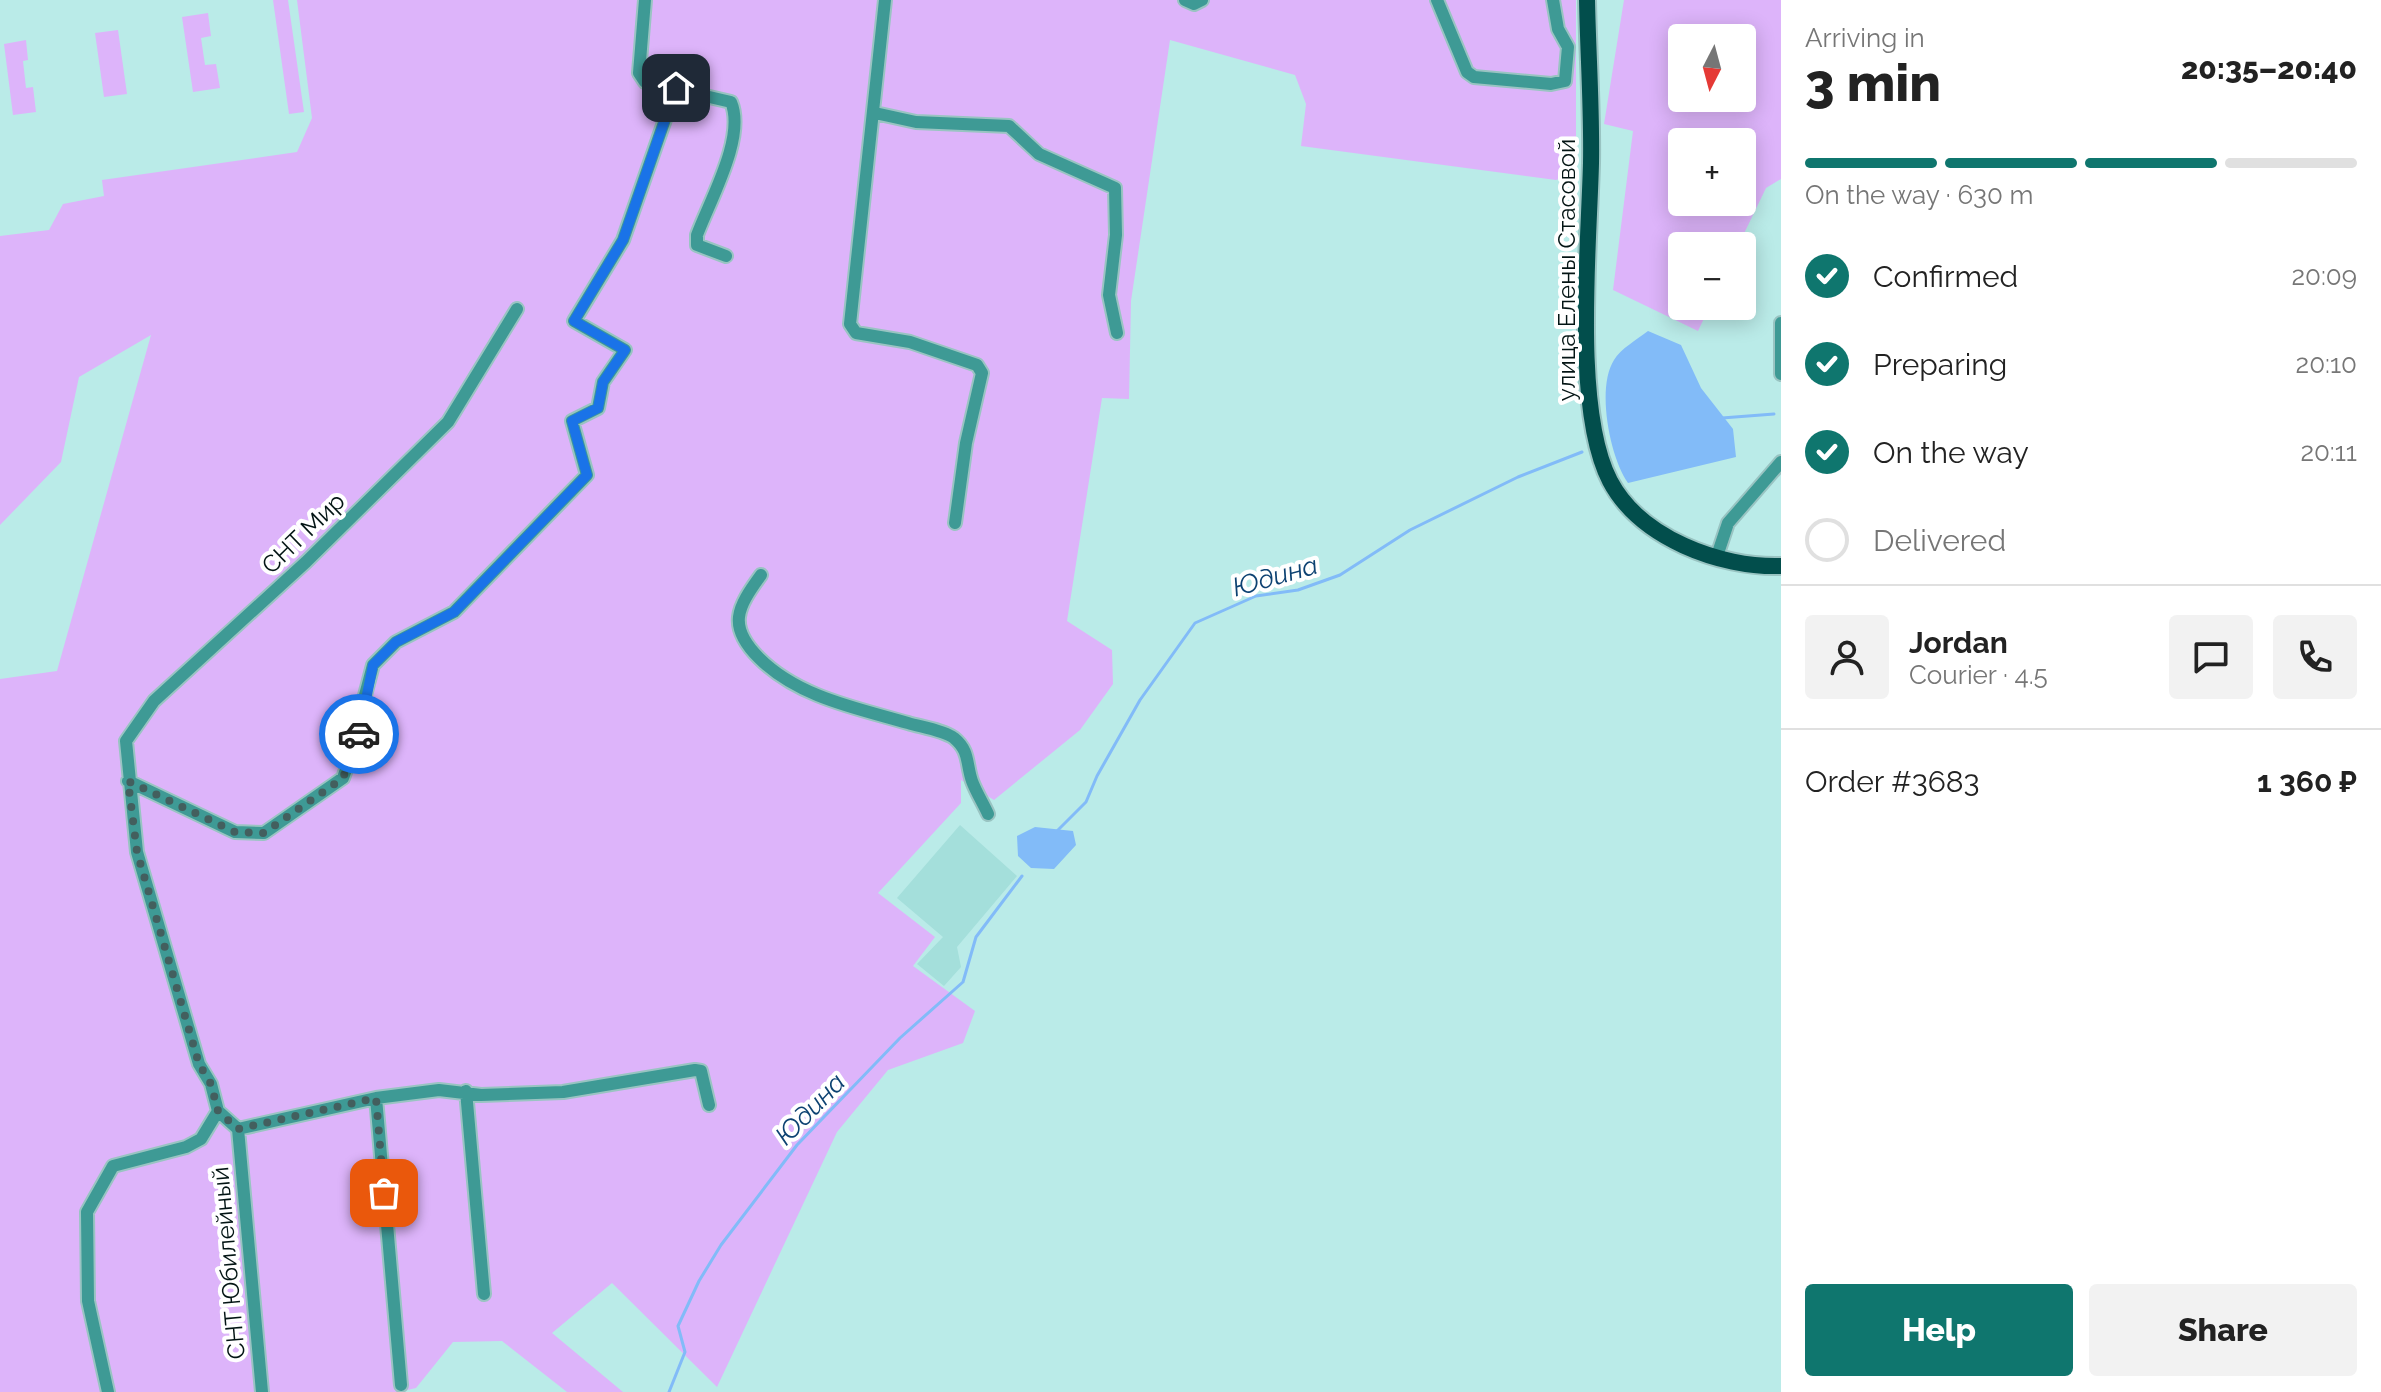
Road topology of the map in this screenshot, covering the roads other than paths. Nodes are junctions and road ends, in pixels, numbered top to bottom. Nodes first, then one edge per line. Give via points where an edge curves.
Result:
1 (645, 0) edge
2 (885, 0) edge
3 (1185, 0) edge
4 (1202, 0) edge
5 (1437, 0) edge
6 (1553, 0) edge
7 (1587, 0) edge
8 (676, 88) junction
9 (875, 113) junction
10 (726, 256) dead end
11 (517, 309) dead end
12 (1781, 323) edge
13 (1117, 333) dead end
14 (1781, 374) edge
15 (1781, 462) edge
16 (955, 523) dead end
17 (1717, 556) junction
18 (1781, 566) edge
19 (761, 575) dead end
20 (128, 781) junction
21 (988, 814) dead end
22 (466, 1091) junction
23 (376, 1098) junction
24 (709, 1105) dead end
25 (218, 1111) junction
26 (238, 1129) junction
27 (484, 1294) dead end
28 (401, 1385) dead end
29 (108, 1392) edge
30 (262, 1392) edge

1 - 8 street via 639,73 645,82
2 - 9 street via 871,104
3 - 4 street
5 - 6 street via 1467,72 1551,84 1565,81 1568,47 1558,29
7 - 17 main road, улица Елены Стасовой via 1588,356 1593,427 1610,480 1626,507 1663,535
8 - 10 street via 731,102 737,116 735,136 697,235 697,245
8 - 20 street via 623,240 574,321 625,350 603,382 598,408 572,421 587,475 454,612 396,642 373,665 364,719 343,778 264,833 235,832
9 - 13 street via 916,122 1009,126 1039,154 1115,188 1109,295
9 - 16 street via 863,180 850,324 856,333 910,342 977,365 982,373
11 - 20 street, СНТ Мир via 448,422 154,701 126,741
12 - 14 street
15 - 17 street via 1728,523
17 - 18 main road, улица Елены Стасовой via 1761,567
19 - 21 street via 738,613 740,638 757,656 776,675 829,700 952,737 967,753 971,779
20 - 25 street, СНТ Мир via 137,852 154,916
22 - 23 street
22 - 24 street via 563,1092 695,1070 701,1071
22 - 27 street
23 - 26 street
23 - 28 street
25 - 26 street
25 - 29 street via 201,1139 186,1147 113,1166 87,1212 88,1301
26 - 30 street, СНТ Юбилейный

